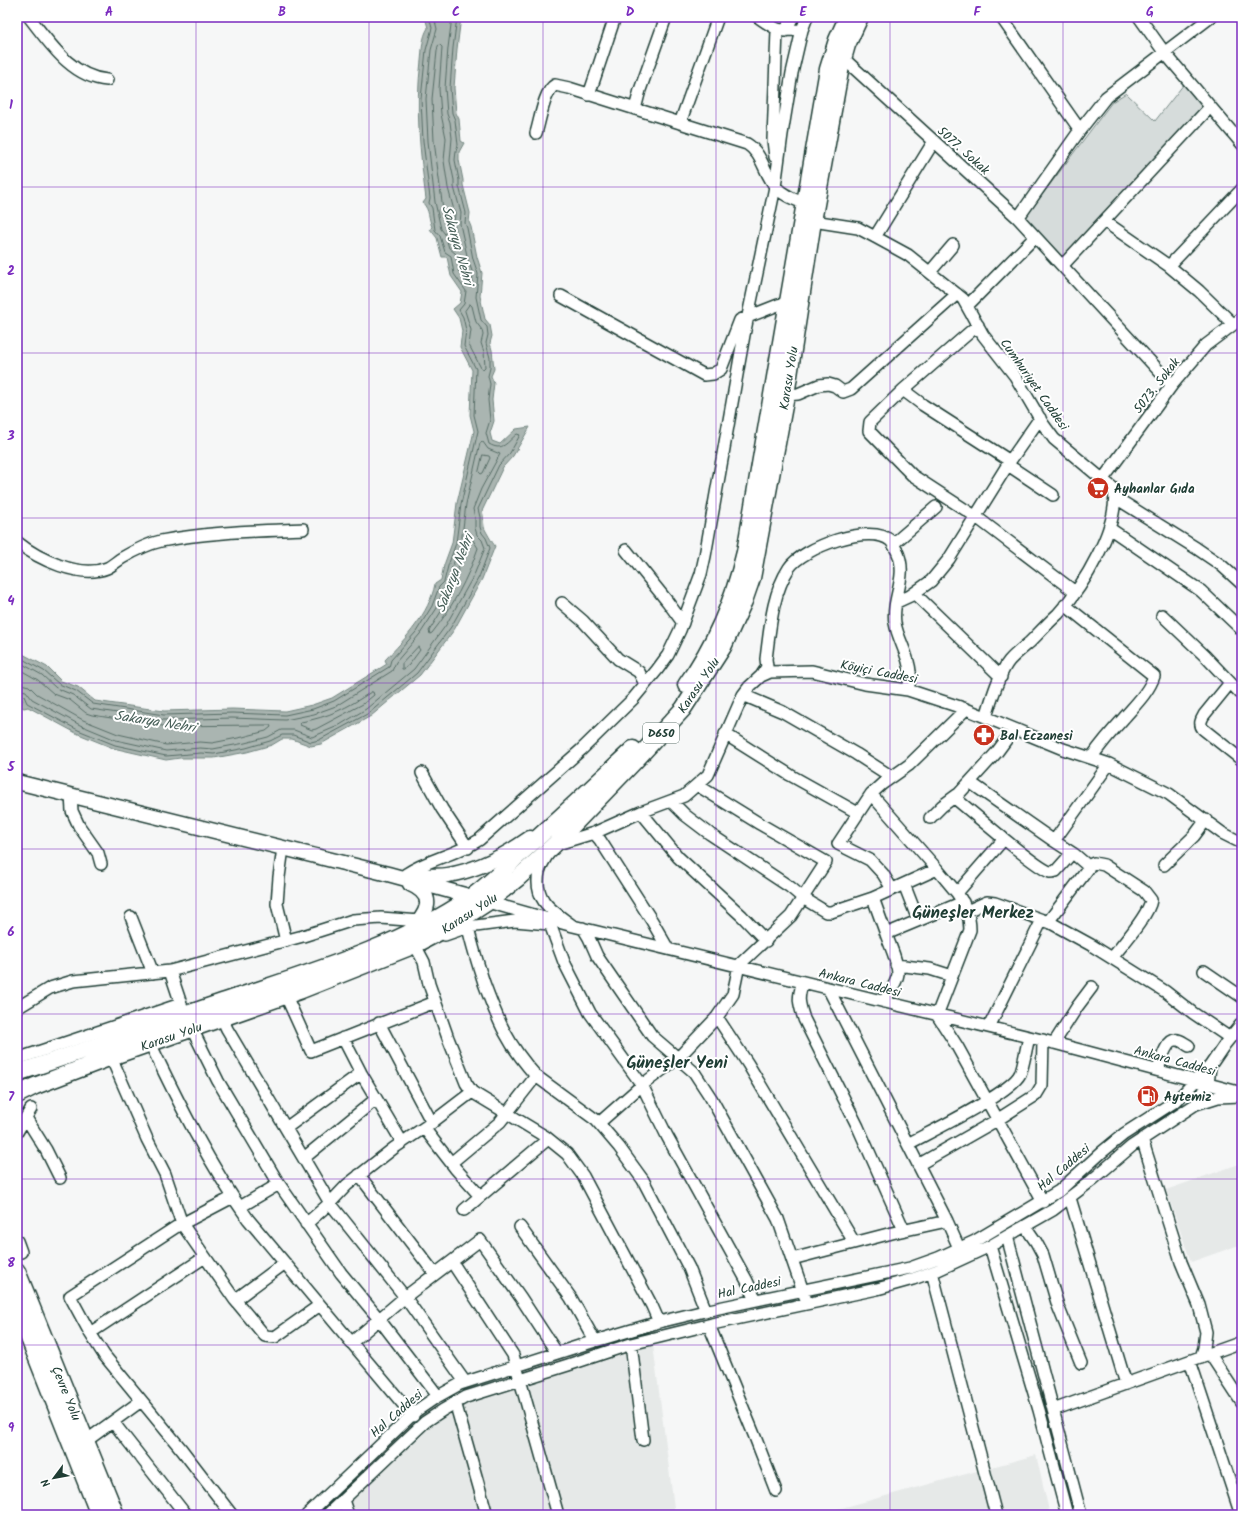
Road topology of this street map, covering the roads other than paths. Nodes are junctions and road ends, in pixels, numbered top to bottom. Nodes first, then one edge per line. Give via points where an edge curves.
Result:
1 (28, 17) edge
2 (615, 17) edge
3 (666, 17) edge
4 (718, 17) edge
5 (758, 17) edge
6 (793, 17) edge
7 (808, 17) edge
8 (848, 17) edge
9 (860, 17) edge
10 (1001, 17) edge
11 (1139, 17) edge
12 (1211, 17) edge
13 (802, 30) junction
14 (781, 31) junction
15 (1164, 52) junction
16 (843, 58) junction
17 (107, 80) dead end
18 (589, 95) junction
19 (1210, 107) junction
20 (635, 109) junction
21 (680, 123) junction
22 (1080, 130) junction
23 (536, 133) dead end
24 (934, 141) junction
25 (1242, 144) edge
26 (777, 173) junction
27 (775, 187) junction
28 (1242, 189) edge
29 (804, 203) junction
30 (1018, 218) junction
31 (813, 221) junction
32 (1104, 221) junction
33 (875, 237) junction
34 (1035, 237) junction
35 (953, 245) dead end
36 (1063, 265) junction
37 (1169, 266) junction
38 (930, 272) junction
39 (957, 294) junction
40 (561, 296) dead end
41 (788, 303) junction
42 (967, 306) junction
43 (748, 317) junction
44 (1242, 318) edge
45 (1233, 324) junction
46 (978, 325) junction
47 (1172, 385) junction
48 (903, 390) junction
49 (786, 395) junction
50 (1040, 418) junction
51 (1009, 463) junction
52 (1103, 479) junction
53 (1053, 495) dead end
54 (1116, 498) junction
55 (936, 508) dead end
56 (975, 516) junction
57 (1109, 528) junction
58 (303, 529) dead end
59 (17, 542) edge
60 (893, 544) junction
61 (626, 550) dead end
62 (1242, 584) edge
63 (1075, 592) junction
64 (914, 593) junction
65 (897, 602) junction
66 (562, 603) dead end
67 (1065, 604) junction
68 (1162, 615) dead end
69 (683, 622) junction
70 (1242, 630) edge
71 (761, 676) junction
72 (1001, 677) junction
73 (1230, 683) junction
74 (645, 684) junction
75 (908, 690) junction
76 (743, 695) junction
77 (1242, 695) edge
78 (966, 709) junction
79 (986, 717) junction
80 (1014, 729) junction
81 (725, 734) junction
82 (1091, 758) junction
83 (1242, 760) edge
84 (1109, 764) junction
85 (422, 773) dead end
86 (892, 777) junction
87 (17, 782) edge
88 (971, 783) junction
89 (697, 785) junction
90 (871, 794) junction
91 (70, 795) junction
92 (957, 795) junction
93 (671, 801) junction
94 (571, 808) junction
95 (641, 812) junction
96 (858, 813) junction
97 (930, 818) dead end
98 (1206, 820) junction
99 (594, 833) junction
100 (1004, 839) junction
101 (1054, 841) junction
102 (1242, 843) edge
103 (554, 845) junction
104 (283, 848) junction
105 (468, 848) junction
106 (1072, 853) junction
107 (100, 864) dead end
108 (1164, 865) dead end
109 (1088, 866) junction
110 (937, 869) junction
111 (388, 874) junction
112 (406, 874) junction
113 (904, 884) junction
114 (892, 889) junction
115 (472, 897) junction
116 (803, 898) junction
117 (873, 898) junction
118 (488, 902) junction
119 (962, 902) junction
120 (131, 917) dead end
121 (918, 920) junction
122 (420, 921) junction
123 (1045, 921) junction
124 (550, 924) junction
125 (468, 927) junction
126 (578, 927) junction
127 (886, 934) junction
128 (411, 939) junction
129 (286, 941) junction
130 (766, 941) junction
131 (668, 949) junction
132 (1112, 958) junction
133 (896, 965) junction
134 (740, 966) junction
135 (170, 971) junction
136 (1204, 971) dead end
137 (153, 973) junction
138 (952, 976) junction
139 (802, 982) junction
140 (1092, 987) dead end
141 (828, 988) junction
142 (286, 996) junction
143 (1242, 997) edge
144 (435, 1002) junction
145 (884, 1002) junction
146 (17, 1008) edge
147 (182, 1010) junction
148 (937, 1014) junction
149 (717, 1017) junction
150 (222, 1018) junction
151 (379, 1023) junction
152 (1242, 1023) edge
153 (989, 1027) junction
154 (192, 1029) junction
155 (342, 1038) junction
156 (1029, 1038) junction
157 (1230, 1038) junction
158 (1043, 1040) junction
159 (150, 1043) junction
160 (1054, 1043) junction
161 (1189, 1046) dead end
162 (111, 1057) junction
163 (678, 1058) junction
164 (17, 1059) edge
165 (1210, 1066) junction
166 (1158, 1070) junction
167 (17, 1073) edge
168 (361, 1073) junction
169 (536, 1076) junction
170 (1196, 1081) junction
171 (642, 1085) junction
172 (1208, 1085) junction
173 (472, 1092) junction
174 (1242, 1094) edge
175 (17, 1095) edge
176 (376, 1099) junction
177 (987, 1101) junction
178 (1196, 1104) junction
179 (506, 1114) junction
180 (997, 1120) junction
181 (599, 1123) junction
182 (428, 1125) junction
183 (286, 1128) junction
184 (17, 1132) edge
185 (548, 1139) junction
186 (1142, 1139) junction
187 (402, 1142) junction
188 (908, 1144) junction
189 (304, 1158) junction
190 (451, 1163) junction
191 (918, 1165) junction
192 (359, 1175) junction
193 (60, 1178) dead end
194 (279, 1184) junction
195 (480, 1196) junction
196 (233, 1197) junction
197 (1070, 1198) junction
198 (1043, 1202) junction
199 (330, 1203) junction
200 (240, 1207) junction
201 (464, 1210) dead end
202 (947, 1221) junction
203 (182, 1224) junction
204 (306, 1224) junction
205 (1025, 1226) junction
206 (520, 1227) dead end
207 (904, 1230) junction
208 (1007, 1236) junction
209 (17, 1241) edge
210 (854, 1242) junction
211 (990, 1246) junction
212 (959, 1248) junction
213 (17, 1253) edge
214 (205, 1257) junction
215 (792, 1259) junction
216 (452, 1262) junction
217 (285, 1263) junction
218 (17, 1272) edge
219 (932, 1272) junction
220 (435, 1274) junction
221 (804, 1290) junction
222 (405, 1296) junction
223 (235, 1300) junction
224 (756, 1300) junction
225 (806, 1304) junction
226 (320, 1305) junction
227 (17, 1308) edge
228 (706, 1311) junction
229 (379, 1319) junction
230 (659, 1322) junction
231 (709, 1324) junction
232 (90, 1332) junction
233 (595, 1341) junction
234 (1242, 1342) edge
235 (351, 1343) junction
236 (631, 1344) junction
237 (557, 1354) junction
238 (1205, 1356) junction
239 (1190, 1361) junction
240 (1081, 1363) dead end
241 (516, 1365) junction
242 (520, 1380) junction
243 (465, 1382) junction
244 (1126, 1384) junction
245 (438, 1396) junction
246 (141, 1401) junction
247 (455, 1402) junction
248 (1242, 1403) edge
249 (1053, 1410) junction
250 (413, 1416) junction
251 (113, 1422) junction
252 (643, 1440) dead end
253 (86, 1441) junction
254 (776, 1491) dead end
255 (343, 1500) junction
256 (99, 1515) edge
257 (116, 1515) edge
258 (186, 1515) edge
259 (232, 1515) edge
260 (307, 1515) edge
261 (327, 1515) edge
262 (348, 1515) edge
263 (487, 1515) edge
264 (558, 1515) edge
265 (996, 1515) edge
266 (1067, 1515) edge
267 (1081, 1515) edge
268 (1241, 1515) edge

1 - 17 street via 76,69 99,80
2 - 18 street
3 - 20 street
4 - 21 street
5 - 14 street
6 - 14 street
7 - 13 street
8 - 29 highway, Karasu Yolu / D650 via 837,40 828,69
9 - 16 highway, Karasu Yolu / D650
10 - 22 street
11 - 15 street
12 - 15 street
13 - 14 street
13 - 26 street via 792,73
14 - 26 street via 773,140
15 - 19 street
15 - 22 street via 1106,97
16 - 24 street, 5077. Sokak
16 - 31 highway, Karasu Yolu / D650
18 - 20 street
18 - 23 street via 553,85 546,97
19 - 25 street
19 - 32 street
20 - 21 street
21 - 27 street via 751,146
22 - 30 street
24 - 30 street, 5077. Sokak
24 - 33 street
26 - 27 street
27 - 29 street via 788,197
27 - 43 street
28 - 37 street
29 - 41 highway, Karasu Yolu / D650
30 - 34 street, 5077. Sokak
31 - 33 street, Cumhuriyet Caddesi via 858,228
31 - 49 highway, Karasu Yolu / D650
32 - 36 street
32 - 37 street
33 - 38 street, Cumhuriyet Caddesi via 908,255
34 - 36 street, 5077. Sokak
34 - 42 street
35 - 38 street
36 - 47 street, 5077. Sokak
37 - 45 street
38 - 39 street, Cumhuriyet Caddesi
39 - 42 street, Cumhuriyet Caddesi
39 - 49 street via 851,389 843,392 828,384 798,394
40 - 43 street via 704,375 713,374 721,369 740,320
41 - 43 street via 778,304
41 - 94 highway, Karasu Yolu / D650 via 745,552 738,580 722,620 705,655 666,714
42 - 46 street, Cumhuriyet Caddesi
43 - 69 street via 705,556
44 - 45 street, 5073. Sokak
45 - 47 street, 5073. Sokak via 1206,345
46 - 48 street
46 - 50 street, Cumhuriyet Caddesi via 1015,376
47 - 52 street, 5073. Sokak
48 - 51 street
48 - 56 street via 870,422 869,431 912,475
49 - 103 highway, Karasu Yolu / D650 via 752,578 723,647 683,709
50 - 51 street
50 - 52 street, Cumhuriyet Caddesi via 1054,439
51 - 53 street
51 - 56 street
52 - 54 street, Cumhuriyet Caddesi via 1114,489
54 - 57 street
54 - 62 street via 1202,552
55 - 60 street
56 - 63 street
56 - 64 street via 949,559 931,581
57 - 63 street
57 - 70 street via 1201,592
58 - 59 street via 243,532 160,541 143,546 106,568 91,571 71,569 47,561
60 - 65 street via 898,553 902,575
60 - 71 street via 883,537 864,534 839,539 808,552 789,567 777,594 766,658 767,667
61 - 69 street
63 - 67 street
64 - 65 street
64 - 72 street
65 - 75 street via 896,624 910,672
66 - 74 street via 583,621 618,659 639,672
67 - 72 street via 1009,661
67 - 82 street via 1154,676 1153,682
68 - 73 street
69 - 74 street via 668,655
71 - 75 street, Köyiçi Caddesi via 770,672 812,671 865,684
71 - 76 street
72 - 79 street
73 - 77 street
73 - 83 street via 1204,715 1201,724
74 - 105 street via 581,750
75 - 78 street, Köyiçi Caddesi
76 - 81 street
76 - 86 street via 782,712
78 - 79 street, Köyiçi Caddesi
78 - 86 street via 909,765
79 - 80 street, Köyiçi Caddesi
80 - 82 street, Köyiçi Caddesi
80 - 88 street
81 - 89 street via 708,775
81 - 96 street via 790,775
82 - 84 street, Köyiçi Caddesi
84 - 98 street, Köyiçi Caddesi via 1170,794
84 - 101 street
85 - 105 street
86 - 90 street
87 - 91 main road
88 - 92 street
88 - 101 street
89 - 93 street via 684,796
89 - 116 street via 826,862
90 - 96 street
90 - 110 street
91 - 104 main road
91 - 107 street via 72,811 98,853
92 - 97 street
92 - 100 street via 956,799
93 - 95 street
93 - 116 street via 710,834
94 - 112 main road via 518,846 467,871 448,876
94 - 115 highway, Karasu Yolu / D650
95 - 99 street
95 - 130 street via 678,857
96 - 114 street via 838,844 870,860
98 - 102 street, Köyiçi Caddesi via 1222,833
98 - 108 street via 1194,836
99 - 103 street
99 - 131 street
100 - 106 street via 1052,872 1056,871
100 - 119 street
101 - 106 street
103 - 118 highway, Karasu Yolu / D650
103 - 126 street via 539,871 538,892 548,908
104 - 111 main road
104 - 129 street via 277,904
105 - 112 street
106 - 109 street
109 - 123 street
109 - 132 street via 1094,863 1104,865 1144,891 1151,900 1140,922
110 - 113 street
110 - 119 street
111 - 112 main road
111 - 115 main road
111 - 122 main road via 423,891 427,898 427,907
113 - 114 street
113 - 121 street
114 - 117 street
115 - 118 street, Ankara Caddesi
115 - 128 highway, Karasu Yolu / D650
116 - 117 street via 826,912
116 - 130 street via 791,916
117 - 127 street
118 - 126 street, Ankara Caddesi
118 - 128 highway, Karasu Yolu / D650 via 452,926
119 - 121 street
119 - 123 street via 995,903
119 - 138 street via 970,920 970,930
120 - 137 street
121 - 127 street
122 - 128 main road
122 - 129 street via 381,918 353,920
123 - 132 street
123 - 153 street
124 - 125 street via 515,921
124 - 126 street
124 - 171 street via 564,962 590,1013
125 - 128 street
125 - 169 street via 472,947 495,1014 520,1059
126 - 131 street, Ankara Caddesi
126 - 163 street via 589,938 596,956 652,1036
127 - 133 street
128 - 142 highway, Karasu Yolu / D650
128 - 144 street via 424,962
128 - 147 highway, Karasu Yolu / D650
129 - 135 street
130 - 134 street
131 - 134 street, Ankara Caddesi
132 - 157 street via 1166,992
133 - 138 street via 930,969
133 - 145 street via 898,974
134 - 139 street, Ankara Caddesi
134 - 149 street via 733,994
135 - 137 street
135 - 147 street
136 - 143 street
137 - 146 street via 73,981 50,988
138 - 148 street
139 - 141 street, Ankara Caddesi
139 - 207 street via 798,995 804,1019 858,1127
140 - 160 street
141 - 145 street, Ankara Caddesi
141 - 188 street
142 - 150 highway, Karasu Yolu / D650
142 - 155 street via 311,1051
144 - 151 street
144 - 173 street via 463,1077
145 - 148 street, Ankara Caddesi
147 - 164 street
147 - 167 highway, Karasu Yolu / D650 via 48,1064
148 - 153 street, Ankara Caddesi
148 - 177 street
149 - 163 street
149 - 210 street via 748,1064
150 - 154 highway, Karasu Yolu / D650
150 - 183 street
151 - 155 street
151 - 182 street
152 - 157 street, Hal Caddesi
153 - 156 street, Ankara Caddesi
154 - 159 highway, Karasu Yolu / D650
154 - 194 street via 218,1081
155 - 168 street
156 - 158 street, Ankara Caddesi
156 - 177 street via 1020,1074 1014,1082
157 - 165 street, Hal Caddesi
158 - 160 street, Ankara Caddesi
158 - 180 street via 1042,1085 1036,1095
159 - 162 highway, Karasu Yolu / D650
159 - 196 street via 168,1081
160 - 166 street, Ankara Caddesi
161 - 166 street via 1174,1040 1166,1046
162 - 175 highway, Karasu Yolu / D650
162 - 203 street via 165,1174
163 - 171 street
163 - 215 street via 694,1072 711,1098 778,1219
165 - 170 street, Hal Caddesi
165 - 172 street
166 - 170 street, Ankara Caddesi
168 - 176 street
168 - 183 street
169 - 179 street
169 - 181 street
170 - 172 street, Ankara Caddesi
170 - 198 street, Hal Caddesi via 1177,1100 1124,1134
171 - 181 street
171 - 224 street
172 - 174 street, Ankara Caddesi
172 - 178 street, Hal Caddesi
173 - 179 street
173 - 182 street
174 - 178 street via 1218,1097
176 - 187 street
176 - 189 street
177 - 180 street
177 - 188 street
178 - 186 street, Hal Caddesi
179 - 185 street
179 - 190 street
180 - 191 street
180 - 198 street
181 - 228 street via 643,1180 689,1268
182 - 187 street
182 - 190 street
183 - 189 street
184 - 193 street via 29,1114
185 - 195 street
185 - 230 street via 567,1154 583,1176
186 - 197 street, Hal Caddesi
186 - 238 street via 1181,1262 1199,1305 1206,1332
187 - 192 street
188 - 191 street
189 - 199 street
190 - 195 street
191 - 202 street
192 - 199 street
192 - 220 street
194 - 200 street
194 - 204 street
195 - 201 street
196 - 200 street
196 - 203 street
197 - 205 street, Hal Caddesi
197 - 244 street
198 - 212 street, Hal Caddesi
199 - 204 street
199 - 222 street
200 - 217 street
202 - 207 street
202 - 212 street
203 - 214 street
203 - 232 street via 70,1296
204 - 229 street via 341,1273
205 - 208 street, Hal Caddesi
205 - 240 street via 1043,1255 1058,1306
206 - 233 street via 571,1298
207 - 210 street
208 - 211 street, Hal Caddesi
208 - 249 street
209 - 213 street via 21,1252
210 - 215 street
211 - 219 street, Hal Caddesi
211 - 266 street
212 - 221 street, Hal Caddesi via 910,1268
214 - 223 street
214 - 232 street
215 - 221 street
216 - 220 street
216 - 237 street via 480,1240
216 - 241 street via 513,1355
217 - 223 street
217 - 226 street
218 - 253 highway, Çevre Yolu
219 - 225 street, Hal Caddesi via 913,1280
219 - 265 street
220 - 222 street
221 - 224 street, Hal Caddesi
221 - 225 street
222 - 229 street
222 - 243 street
223 - 226 street via 265,1336 275,1337
224 - 228 street, Hal Caddesi
225 - 231 street, Hal Caddesi
226 - 235 street
227 - 256 highway, Çevre Yolu
228 - 230 street, Hal Caddesi
229 - 235 street
229 - 245 street
230 - 233 street, Hal Caddesi
231 - 236 street, Hal Caddesi
231 - 254 street
232 - 246 street via 104,1355
233 - 237 street, Hal Caddesi
234 - 238 street
235 - 250 street
236 - 242 street, Hal Caddesi
236 - 252 street
237 - 241 street, Hal Caddesi
238 - 239 street
238 - 248 street
239 - 244 street
239 - 268 street
241 - 242 street
241 - 243 street, Hal Caddesi
242 - 247 street, Hal Caddesi
242 - 264 street
243 - 245 street, Hal Caddesi
244 - 249 street
245 - 250 street, Hal Caddesi via 416,1411
246 - 251 street
246 - 259 street
247 - 255 street, Hal Caddesi via 426,1422
247 - 263 street
249 - 267 street
250 - 260 street, Hal Caddesi
251 - 253 street
251 - 258 street
253 - 257 highway, Çevre Yolu
255 - 261 street, Hal Caddesi
255 - 262 street

